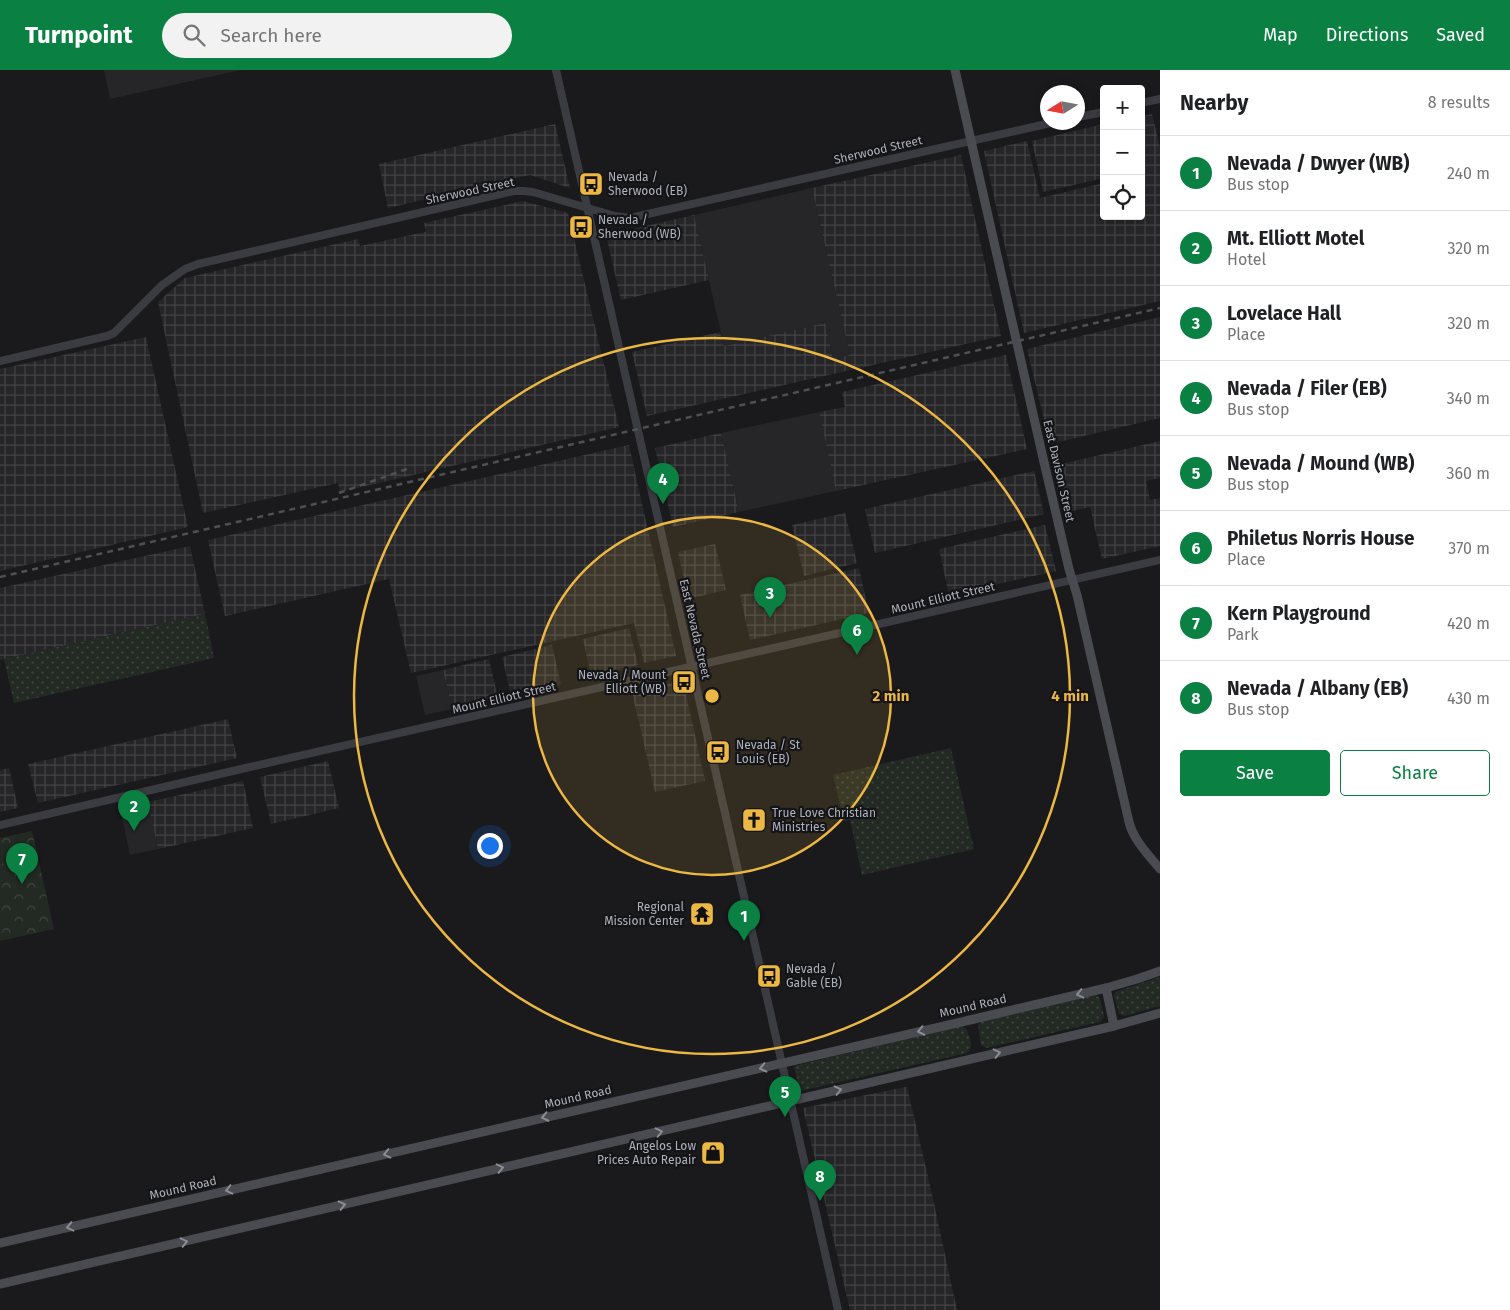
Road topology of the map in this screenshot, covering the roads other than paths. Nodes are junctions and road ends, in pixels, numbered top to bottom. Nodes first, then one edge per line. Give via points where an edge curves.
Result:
1 (556, 70) edge
2 (955, 70) edge
3 (1160, 99) edge
4 (1145, 102) edge
5 (1100, 113) edge
6 (1085, 116) edge
7 (1040, 126) edge
8 (971, 142) junction
9 (587, 208) junction
10 (0, 361) edge
11 (1160, 560) edge
12 (1072, 580) junction
13 (692, 667) junction
14 (0, 825) edge
15 (1160, 869) edge
16 (1160, 970) edge
17 (1106, 988) junction
18 (1160, 1013) edge
19 (1114, 1026) junction
20 (782, 1063) junction
21 (791, 1101) junction
22 (0, 1243) edge
23 (0, 1284) edge
24 (838, 1310) edge

1 - 9 street, East Nevada Street
2 - 8 main road, East Davison Street
3 - 4 street
5 - 6 street
7 - 8 street, Sherwood Street
8 - 9 street, Sherwood Street via 630,218
8 - 12 main road, East Davison Street
9 - 10 street, Sherwood Street via 523,190 198,264 173,276 119,330 108,336
9 - 13 street, East Nevada Street
11 - 12 street, Mount Elliott Street
12 - 13 street, Mount Elliott Street
12 - 15 main road, East Davison Street via 1132,832
13 - 14 street, Mount Elliott Street
13 - 20 street, East Nevada Street
16 - 17 main road, Mound Road
17 - 19 main road
17 -> 20 main road, Mound Road
18 - 19 main road
21 -> 19 main road
20 - 21 street, East Nevada Street
20 -> 22 main road, Mound Road
23 -> 21 main road
21 - 24 street, East Nevada Street

